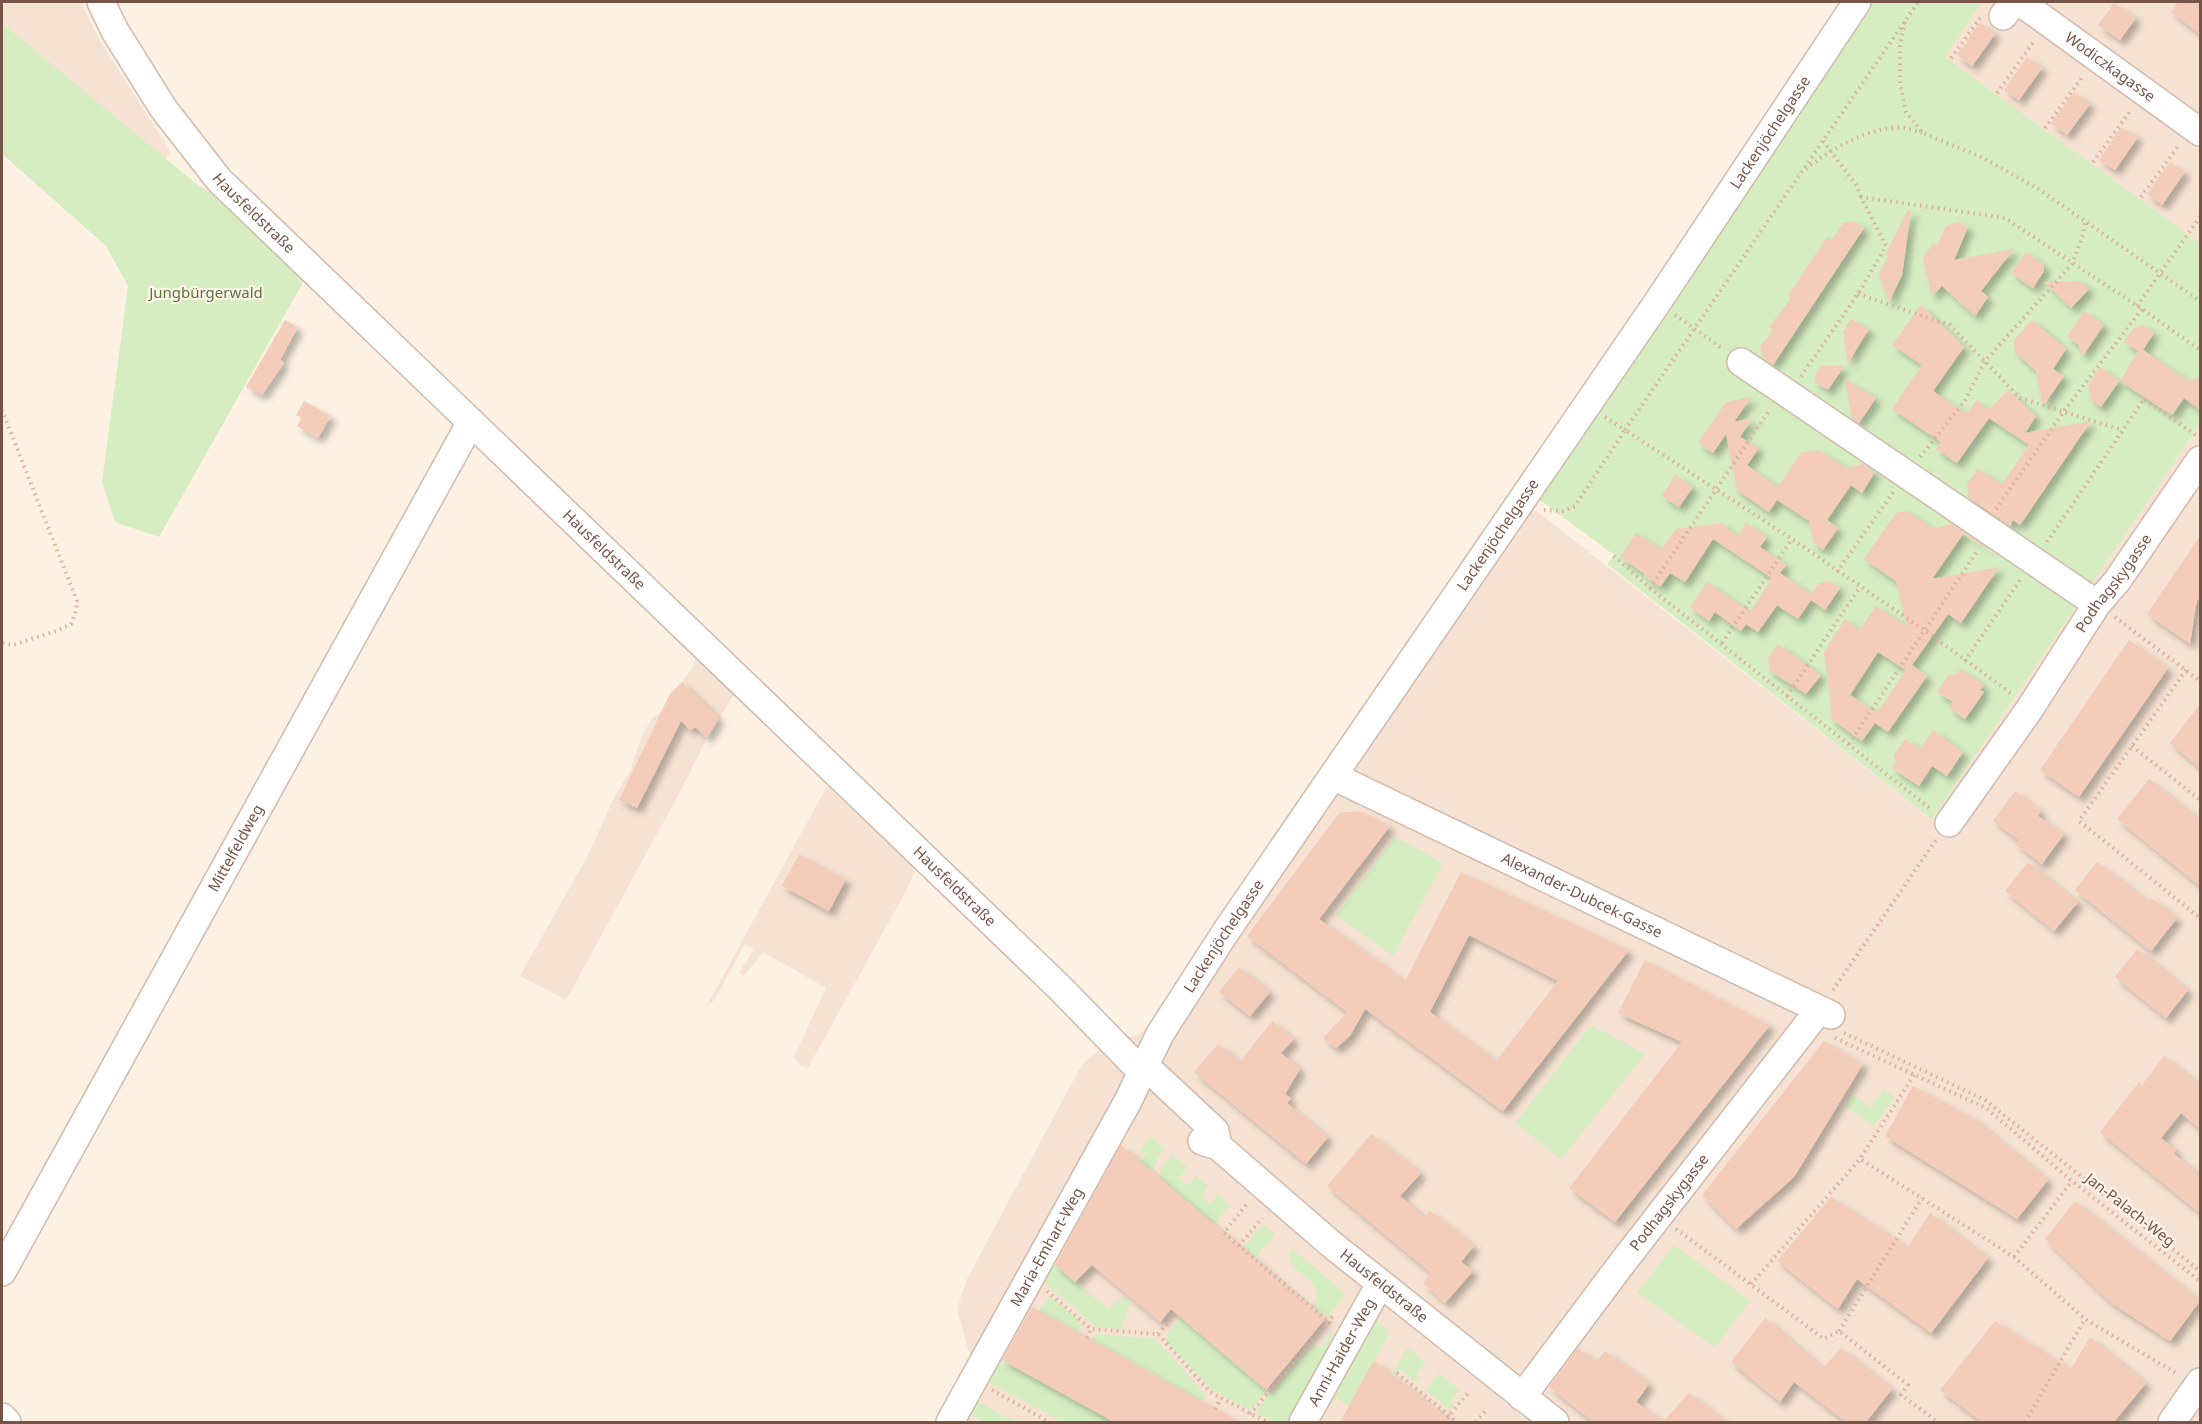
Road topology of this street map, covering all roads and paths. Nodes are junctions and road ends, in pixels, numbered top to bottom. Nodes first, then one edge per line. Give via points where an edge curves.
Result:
1 (101, 2) edge
2 (1857, 2) edge
3 (1918, 2) edge
4 (2006, 7) edge
5 (1906, 18) junction
6 (2036, 40) dead end
7 (1951, 58) dead end
8 (2084, 74) dead end
9 (1997, 93) dead end
10 (2132, 108) dead end
11 (2045, 128) dead end
12 (1923, 133) junction
13 (2190, 137) edge
14 (1823, 141) junction
15 (1830, 151) junction
16 (2093, 162) dead end
17 (1803, 172) junction
18 (2141, 196) dead end
19 (1861, 197) junction
20 (2200, 217) edge
21 (2085, 219) junction
22 (2072, 264) junction
23 (2161, 272) junction
24 (1858, 294) junction
25 (2200, 301) edge
26 (1657, 303) junction
27 (2137, 306) junction
28 (2142, 309) junction
29 (1693, 328) junction
30 (2200, 350) edge
31 (1985, 361) junction
32 (1741, 362) joint
33 (1785, 392) junction
34 (1586, 405) junction
35 (2, 410) edge
36 (2064, 411) junction
37 (471, 422) junction
38 (1625, 430) junction
39 (2122, 430) junction
40 (2199, 448) edge
41 (1907, 473) junction
42 (1718, 489) junction
43 (1518, 505) junction
44 (1988, 529) junction
45 (1792, 539) junction
46 (1614, 556) dead end
47 (2034, 561) junction
48 (1837, 572) junction
49 (1860, 587) junction
50 (1650, 588) junction
51 (2097, 604) junction
52 (1924, 630) junction
53 (2, 643) edge
54 (1722, 643) junction
55 (1965, 661) junction
56 (2186, 670) junction
57 (2200, 681) edge
58 (1788, 696) junction
59 (2025, 705) junction
60 (1850, 744) junction
61 (2132, 746) junction
62 (1333, 776) junction
63 (2200, 800) edge
64 (1941, 817) junction
65 (2199, 915) edge
66 (1819, 1017) junction
67 (1142, 1072) junction
68 (1914, 1075) junction
69 (1860, 1159) junction
70 (2072, 1180) junction
71 (1922, 1198) junction
72 (1246, 1205) dead end
73 (1262, 1218) dead end
74 (1668, 1223) dead end
75 (1239, 1246) junction
76 (2014, 1257) junction
77 (2, 1272) edge
78 (2200, 1281) edge
79 (1380, 1284) junction
80 (1750, 1284) junction
81 (1040, 1286) dead end
82 (1335, 1312) dead end
83 (1176, 1313) dead end
84 (2085, 1318) junction
85 (1328, 1321) junction
86 (1091, 1329) junction
87 (1839, 1331) junction
88 (1158, 1334) junction
89 (1087, 1338) dead end
90 (1349, 1338) junction
91 (1397, 1373) dead end
92 (974, 1380) junction
93 (2193, 1380) edge
94 (1468, 1393) dead end
95 (1522, 1396) junction
96 (1221, 1398) junction
97 (1215, 1409) dead end
98 (1488, 1409) dead end
99 (1250, 1414) junction
100 (2, 1417) edge
101 (1448, 1417) junction
102 (1040, 1420) edge
103 (7, 1422) edge
104 (950, 1422) edge
105 (1049, 1422) edge
106 (1267, 1422) edge
107 (1303, 1422) edge
108 (1457, 1422) edge
109 (1476, 1422) edge
110 (1555, 1422) edge
111 (1938, 1422) edge
112 (2025, 1422) edge
113 (2172, 1422) edge

1 - 37 street, Hausfeldstraße via 163,108 219,180
2 - 26 street, Lackenjöchelgasse
3 - 5 path
4 - 7 path
4 - 13 street, Wodiczkagasse
5 - 12 path via 1900,43 1900,83 1906,112
5 - 14 path
6 - 9 path
8 - 11 path
10 - 16 path
12 - 15 path via 1903,128 1878,131
12 - 21 path via 2011,172
13 - 18 path
14 - 15 path
14 - 17 path
15 - 17 path
15 - 19 path
17 - 29 path
19 - 22 path via 2005,218
19 - 24 path via 1886,246
20 - 23 path
21 - 22 path
21 - 23 path
22 - 27 path
22 - 31 path
23 - 25 path
23 - 27 path
24 - 31 path via 1950,326
24 - 33 path
26 - 29 path
26 - 34 street, Lackenjöchelgasse
27 - 28 path
28 - 30 path
28 - 36 path
29 - 32 path
29 - 38 path
31 - 36 path via 2020,398
31 - 41 path via 1964,402
32 - 33 street
33 - 41 street
33 - 42 path
34 - 38 path
34 - 43 street, Lackenjöchelgasse
35 - 53 path via 77,601 76,611 65,627 13,645
36 - 39 path
36 - 44 path
37 - 67 street, Hausfeldstraße via 1064,992
37 - 77 street, Mittelfeldweg
38 - 42 path
38 - 43 path via 1575,506 1563,511
39 - 40 path via 2144,399
39 - 47 path
40 - 51 street, Podhagskygasse via 2117,581
41 - 44 street
41 - 48 path
42 - 45 path
42 - 50 path
43 - 62 street, Lackenjöchelgasse
44 - 47 street
44 - 52 path
45 - 48 path
45 - 54 path
46 - 50 path
47 - 51 street
47 - 55 path
48 - 49 path
49 - 52 path
49 - 58 path
50 - 54 path
51 - 56 path
51 - 59 street, Podhagskygasse
52 - 55 path
52 - 60 path
54 - 58 path
55 - 59 path
56 - 57 path
56 - 61 path
58 - 60 path
59 - 64 street, Podhagskygasse
60 - 64 path
61 - 63 path
61 - 65 path via 2079,821
62 - 66 street, Alexander-Dubcek-Gasse
62 - 67 street, Lackenjöchelgasse via 1219,942 1160,1034
64 - 66 path
66 - 68 path, Jan-Palach-Weg
66 - 95 street, Podhagskygasse via 1623,1262
67 - 79 street, Hausfeldstraße via 1155,1075 1215,1131 1218,1146
67 - 92 street, Maria-Emhart-Weg
68 - 69 path
68 - 70 path, Jan-Palach-Weg via 1986,1108
69 - 71 path
69 - 80 path
70 - 76 path
70 - 78 path, Jan-Palach-Weg
71 - 76 path
71 - 87 path
72 - 75 path via 1224,1233
73 - 75 path
74 - 80 path
75 - 85 path
76 - 84 path
79 - 90 street, Anni-Haider-Weg
79 - 95 street, Hausfeldstraße
80 - 87 path via 1824,1339
81 - 86 path
82 - 85 path
83 - 88 path
84 - 93 path
84 - 112 path
85 - 90 path
85 - 99 path
86 - 88 path
86 - 89 path
87 - 111 path via 1908,1385 1901,1395
88 - 96 path via 1210,1392
90 - 107 street, Anni-Haider-Weg
91 - 101 path
92 - 102 path
92 - 104 street, Maria-Emhart-Weg
93 - 113 street
94 - 101 path
95 - 110 street, Hausfeldstraße
96 - 97 path
96 - 99 path
98 - 109 path
99 - 106 path
100 - 103 street
101 - 108 path
102 - 105 path

